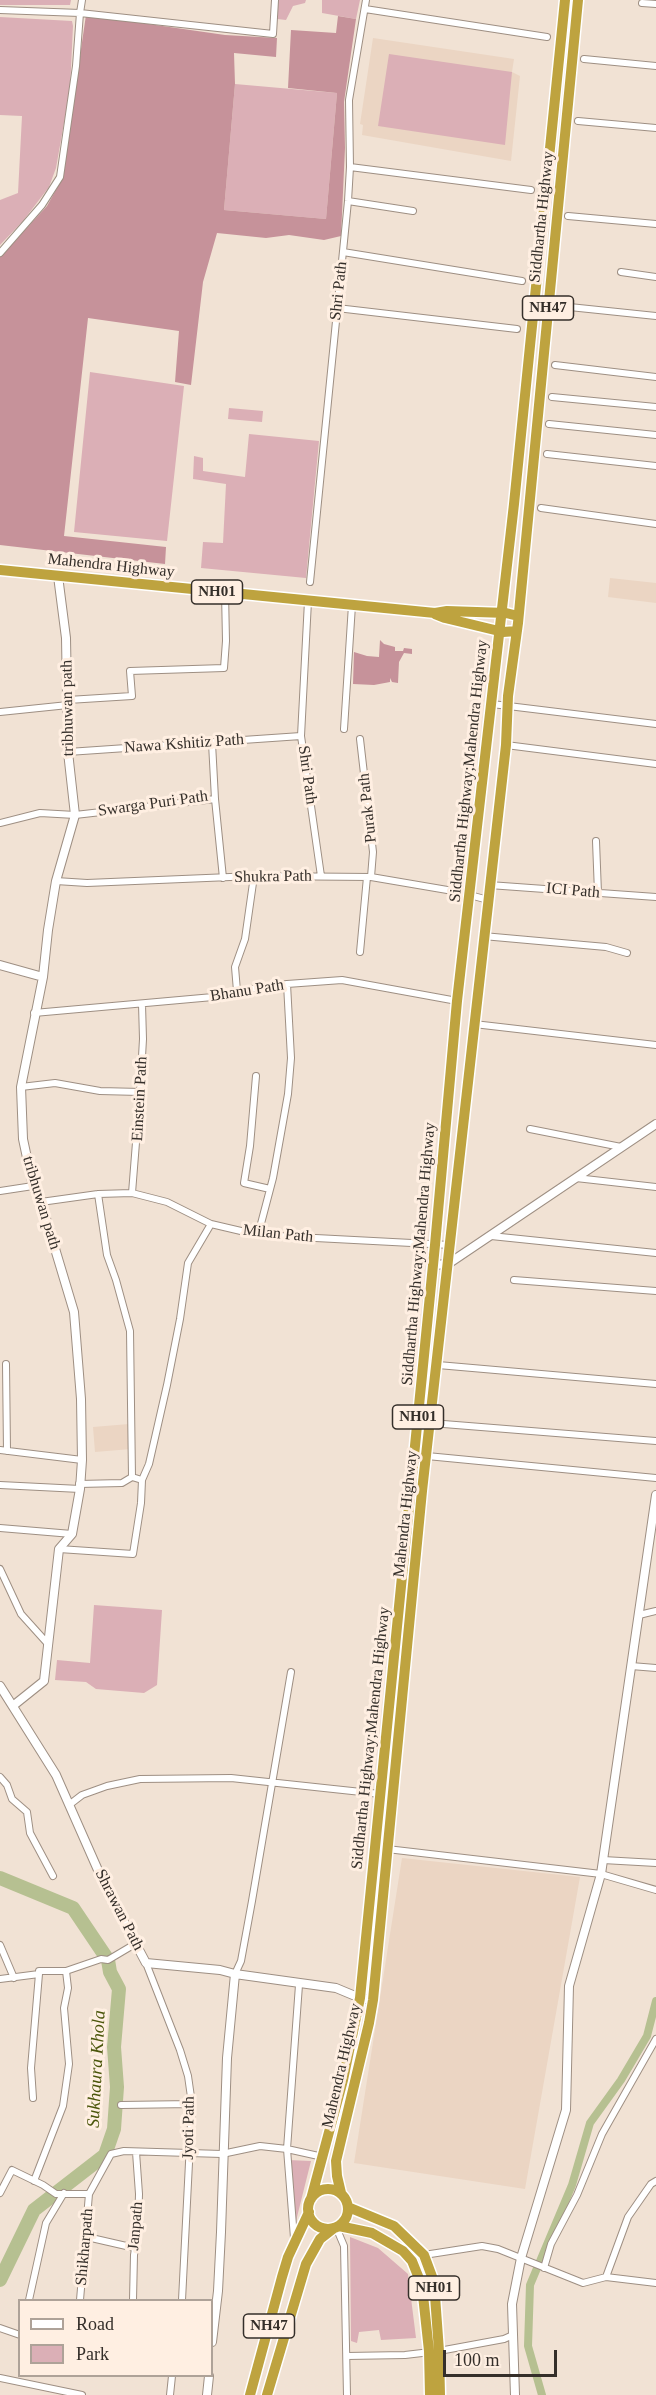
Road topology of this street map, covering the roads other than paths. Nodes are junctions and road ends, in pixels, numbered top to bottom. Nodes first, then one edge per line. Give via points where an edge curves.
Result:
1 (82, 0) edge
2 (275, 0) edge
3 (366, 0) edge
4 (565, 0) edge
5 (579, 0) edge
6 (642, 3) dead end
7 (656, 4) edge
8 (365, 9) junction
9 (0, 10) edge
10 (80, 13) junction
11 (547, 37) dead end
12 (584, 59) dead end
13 (656, 66) edge
14 (578, 121) dead end
15 (656, 128) edge
16 (350, 167) junction
17 (531, 190) dead end
18 (348, 201) junction
19 (413, 211) dead end
20 (568, 216) dead end
21 (656, 224) edge
22 (344, 252) junction
23 (0, 254) edge
24 (621, 272) dead end
25 (656, 277) edge
26 (522, 281) dead end
27 (560, 306) dead end
28 (337, 308) junction
29 (656, 316) edge
30 (517, 329) dead end
31 (555, 364) dead end
32 (656, 377) edge
33 (552, 397) dead end
34 (656, 407) edge
35 (549, 424) dead end
36 (656, 435) edge
37 (547, 454) dead end
38 (656, 466) edge
39 (541, 508) dead end
40 (656, 524) edge
41 (0, 570) edge
42 (58, 576) junction
43 (310, 582) dead end
44 (225, 592) junction
45 (308, 601) junction
46 (352, 605) junction
47 (501, 613) junction
48 (435, 614) junction
49 (518, 616) junction
50 (499, 630) junction
51 (516, 631) junction
52 (68, 703) junction
53 (492, 704) junction
54 (509, 706) junction
55 (0, 712) edge
56 (656, 724) edge
57 (345, 729) dead end
58 (301, 736) junction
59 (360, 739) dead end
60 (212, 743) junction
61 (506, 745) junction
62 (68, 752) junction
63 (656, 764) edge
64 (215, 799) junction
65 (75, 815) junction
66 (0, 823) edge
67 (596, 841) dead end
68 (254, 876) junction
69 (321, 876) junction
70 (369, 877) junction
71 (223, 878) junction
72 (56, 881) junction
73 (489, 885) junction
74 (598, 893) junction
75 (471, 895) junction
76 (656, 897) edge
77 (488, 900) junction
78 (483, 936) junction
79 (360, 952) dead end
80 (627, 953) dead end
81 (0, 965) edge
82 (43, 977) junction
83 (287, 984) junction
84 (237, 991) junction
85 (457, 1001) junction
86 (142, 1004) junction
87 (34, 1013) junction
88 (474, 1024) junction
89 (656, 1045) edge
90 (256, 1076) dead end
91 (21, 1087) junction
92 (140, 1092) junction
93 (656, 1124) edge
94 (530, 1129) dead end
95 (621, 1147) junction
96 (575, 1178) junction
97 (33, 1185) junction
98 (656, 1187) edge
99 (270, 1189) junction
100 (0, 1191) edge
101 (132, 1193) junction
102 (98, 1194) junction
103 (41, 1202) junction
104 (212, 1224) junction
105 (258, 1235) junction
106 (490, 1236) junction
107 (435, 1245) junction
108 (450, 1245) junction
109 (656, 1252) edge
110 (448, 1264) junction
111 (433, 1265) junction
112 (514, 1280) dead end
113 (656, 1291) edge
114 (6, 1364) dead end
115 (438, 1365) junction
116 (656, 1384) edge
117 (431, 1423) junction
118 (656, 1441) edge
119 (3, 1451) edge
120 (427, 1456) junction
121 (82, 1460) junction
122 (132, 1477) junction
123 (656, 1478) edge
124 (142, 1480) junction
125 (0, 1485) edge
126 (80, 1486) junction
127 (656, 1495) edge
128 (0, 1528) edge
129 (654, 1529) edge
130 (72, 1534) junction
131 (59, 1549) junction
132 (652, 1551) edge
133 (0, 1569) edge
134 (656, 1611) edge
135 (639, 1615) junction
136 (48, 1644) junction
137 (631, 1666) junction
138 (656, 1668) edge
139 (291, 1672) dead end
140 (0, 1686) edge
141 (14, 1705) junction
142 (0, 1777) edge
143 (271, 1782) junction
144 (380, 1794) junction
145 (69, 1805) junction
146 (387, 1849) junction
147 (603, 1860) junction
148 (656, 1863) edge
149 (601, 1874) junction
150 (53, 1876) dead end
151 (656, 1890) edge
152 (135, 1944) junction
153 (0, 1945) edge
154 (146, 1963) junction
155 (66, 1971) junction
156 (39, 1974) junction
157 (235, 1974) junction
158 (14, 1978) junction
159 (0, 1979) edge
160 (299, 1984) junction
161 (360, 1998) junction
162 (373, 2000) junction
163 (656, 2039) edge
164 (33, 2098) dead end
165 (192, 2104) junction
166 (121, 2105) dead end
167 (287, 2149) junction
168 (136, 2152) junction
169 (188, 2153) junction
170 (222, 2154) junction
171 (323, 2157) junction
172 (34, 2181) junction
173 (656, 2181) edge
174 (0, 2193) edge
175 (64, 2193) junction
176 (341, 2193) junction
177 (90, 2194) junction
178 (311, 2199) junction
179 (348, 2207) junction
180 (309, 2212) junction
181 (336, 2227) junction
182 (87, 2237) junction
183 (294, 2244) junction
184 (135, 2248) junction
185 (424, 2255) junction
186 (521, 2258) junction
187 (544, 2268) junction
188 (606, 2277) junction
189 (656, 2283) edge
190 (29, 2299) edge
191 (80, 2299) edge
192 (133, 2299) edge
193 (182, 2299) edge
194 (0, 2328) edge
195 (18, 2334) edge
196 (213, 2334) edge
197 (513, 2335) junction
198 (434, 2351) junction
199 (347, 2356) junction
200 (171, 2377) edge
201 (209, 2377) edge
202 (0, 2378) edge
203 (267, 2394) edge
204 (82, 2395) edge
205 (170, 2395) edge
206 (207, 2395) edge
207 (250, 2395) edge
208 (347, 2395) edge
209 (430, 2395) edge
210 (440, 2395) edge
211 (515, 2395) edge

1 - 10 street
2 - 10 street via 273,34
3 - 8 street, Shri Path
4 - 47 highway, Siddhartha Highway / NH47
5 - 49 highway, Siddhartha Highway / NH47
6 - 7 street
8 - 11 street
8 - 16 street, Shri Path via 349,100
9 - 10 street
10 - 23 street via 60,177 42,205
12 - 13 street
14 - 15 street
16 - 17 street
16 - 18 street, Shri Path
18 - 19 street
18 - 22 street, Shri Path
20 - 21 street
22 - 26 street
22 - 28 street, Shri Path
24 - 25 street
27 - 29 street
28 - 30 street
28 - 43 street, Shri Path
31 - 32 street
33 - 34 street
35 - 36 street
37 - 38 street
39 - 40 street
41 - 42 highway, Mahendra Highway / NH01
42 - 44 highway, Mahendra Highway / NH01
42 - 52 street, tribhuwan path via 66,638
44 - 45 highway, Mahendra Highway / NH01
44 - 52 street via 224,668 130,671 132,696
45 - 46 highway, Mahendra Highway / NH01
45 - 58 street, Shri Path
46 - 48 highway, Mahendra Highway / NH01
46 - 57 street
47 - 48 highway, Mahendra Highway / NH01
47 - 49 highway, Mahendra Highway / NH01
47 - 50 highway, NH47
48 - 50 highway, Mahendra Highway / NH01
49 - 51 highway, Siddhartha Highway;Mahendra Highway / NH01
50 - 51 highway, Mahendra Highway
50 - 53 highway, Siddhartha Highway;Mahendra Highway / NH01
51 - 54 highway, Siddhartha Highway;Mahendra Highway / NH01
52 - 55 street
52 - 62 street, tribhuwan path
53 - 54 street
53 - 75 highway, Siddhartha Highway;Mahendra Highway / NH01
54 - 56 street
54 - 61 highway, Siddhartha Highway;Mahendra Highway / NH01
58 - 60 street, Nawa Kshitiz Path
58 - 69 street, Shri Path
59 - 70 street, Purak Path via 373,852
60 - 62 street, Nawa Kshitiz Path
60 - 64 street, Swarga Puri Path
61 - 63 street
61 - 73 highway, Siddhartha Highway;Mahendra Highway / NH01
62 - 65 street, tribhuwan path
64 - 65 street, Swarga Puri Path
64 - 71 street
65 - 66 street, Swarga Puri Path via 40,813
65 - 72 street, tribhuwan path
67 - 74 street
68 - 69 street, Shukra Path
68 - 71 street, Shukra Path
68 - 84 street via 245,939 235,967
69 - 70 street, Shukra Path
70 - 75 street, Shukra Path
70 - 79 street, Purak Path
71 - 72 street, Shukra Path via 128,883
72 - 82 street, tribhuwan path
73 - 74 street, ICI Path
73 - 77 highway, Siddhartha Highway;Mahendra Highway / NH01
74 - 76 street, ICI Path
75 - 77 street, Shukra Path
75 - 85 highway, Siddhartha Highway;Mahendra Highway / NH01
77 - 78 highway, Siddhartha Highway;Mahendra Highway / NH01
78 - 80 street via 606,947
78 - 88 highway, Siddhartha Highway;Mahendra Highway / NH01
81 - 82 street
82 - 87 street, tribhuwan path
83 - 84 street, Bhanu Path
83 - 85 street, Bhanu Path via 342,980
83 - 99 street via 291,1067
84 - 86 street, Bhanu Path
85 - 107 highway, Siddhartha Highway;Mahendra Highway / NH01
86 - 87 street, Bhanu Path
86 - 92 street, Einstein Path
87 - 91 street, tribhuwan path
88 - 89 street
88 - 108 highway, Siddhartha Highway;Mahendra Highway / NH01
90 - 99 street via 244,1183
91 - 92 street via 55,1083 100,1091
91 - 97 street, tribhuwan path via 23,1138
92 - 101 street, Einstein Path
93 - 95 street
94 - 95 street
95 - 96 street
96 - 98 street
96 - 106 street
97 - 100 street
97 - 103 street, tribhuwan path
99 - 105 street
101 - 102 street, Milan Path
101 - 104 street, Milan Path via 167,1202
102 - 103 street, Milan Path
102 - 122 street via 107,1255 130,1331
103 - 121 street, tribhuwan path via 74,1312
104 - 105 street, Milan Path
104 - 124 street via 188,1263 167,1385
105 - 107 street, Milan Path
106 - 109 street
106 - 110 street
107 - 108 street, Milan Path
107 - 111 highway, Siddhartha Highway;Mahendra Highway / NH01
108 - 110 highway, Siddhartha Highway;Mahendra Highway / NH01
110 - 111 street
110 - 115 highway, Mahendra Highway / NH01
111 - 144 highway, Siddhartha Highway;Mahendra Highway / NH01
112 - 113 street
114 - 119 street
115 - 116 street
115 - 117 highway, Mahendra Highway / NH01
117 - 118 street
117 - 120 highway, Mahendra Highway / NH01
119 - 121 street
120 - 123 street
120 - 146 highway, Mahendra Highway / NH01
121 - 126 street, tribhuwan path
122 - 124 street
122 - 126 street via 122,1483
124 - 131 street via 133,1554
125 - 126 street
126 - 130 street, tribhuwan path
127 - 129 street
128 - 130 street
129 - 132 street
130 - 131 street
131 - 136 street
132 - 135 street
133 - 136 street via 21,1614
134 - 135 street
135 - 137 street
136 - 141 street via 44,1681
137 - 138 street
137 - 147 street
139 - 143 street
140 - 141 street, Shrawan Path
141 - 145 street, Shrawan Path via 56,1775
142 - 150 street via 12,1799 27,1812 30,1833
143 - 144 street
143 - 145 street via 231,1778 140,1779 81,1795
143 - 157 street via 241,1961
144 - 161 highway, Siddhartha Highway;Mahendra Highway / NH01
145 - 152 street, Shrawan Path
146 - 149 street
146 - 162 highway, Mahendra Highway / NH01
147 - 148 street
147 - 149 street
149 - 151 street
149 - 186 street via 569,1986 567,2110
152 - 154 street, Shrawan Path
152 - 155 street via 108,1960
153 - 158 street
154 - 157 street, Shrawan Path
154 - 165 street, Jyoti Path via 180,2050
155 - 156 street
155 - 172 street via 64,2007 69,2064 63,2106
156 - 158 street
156 - 164 street via 31,2068
157 - 160 street, Shrawan Path
157 - 170 street
158 - 159 street
160 - 161 street, Shrawan Path via 336,1988
160 - 167 street
161 - 162 street, Shrawan Path
161 - 171 highway, Siddhartha Highway;Mahendra Highway / NH01
162 - 176 highway, Mahendra Highway / NH01 via 336,2161
163 - 187 street via 602,2134 551,2244
165 - 166 street
165 - 169 street, Jyoti Path
167 - 170 street via 260,2146
167 - 171 street
167 - 183 street
168 - 169 street
168 - 177 street via 111,2154
168 - 184 street, Janpath via 139,2194
169 - 170 street
169 - 193 street, Jyoti Path
170 - 196 street
171 - 178 highway, Siddhartha Highway;Mahendra Highway / NH01
172 - 174 street via 11,2170
172 - 175 street via 56,2194
173 - 188 street via 628,2217
175 - 177 street
175 - 190 street via 44,2228
176 - 178 highway via 322,2190
176 - 179 highway, NH01
177 - 182 street, Shikharpath
178 - 180 highway, NH01
179 - 181 highway via 346,2218
179 - 185 highway, NH01 via 394,2226
180 - 181 highway, NH01 via 318,2226
180 - 183 highway, NH47
181 - 198 highway, NH01 via 372,2233 403,2251 412,2261 422,2286
181 - 199 street via 344,2246
181 - 203 highway, NH47 via 320,2239 306,2264
182 - 184 street
182 - 191 street, Shikharpath
183 - 207 highway, NH47
184 - 192 street, Janpath
185 - 186 street via 482,2246
185 - 198 highway, NH01 via 434,2282
186 - 187 street
186 - 197 street via 512,2304
187 - 188 street via 583,2283
188 - 189 street
194 - 195 street
197 - 198 street
197 - 211 street
198 - 199 street
198 - 209 highway, NH01
198 - 210 highway, NH01
199 - 208 street
200 - 205 street
201 - 206 street
202 - 204 street

